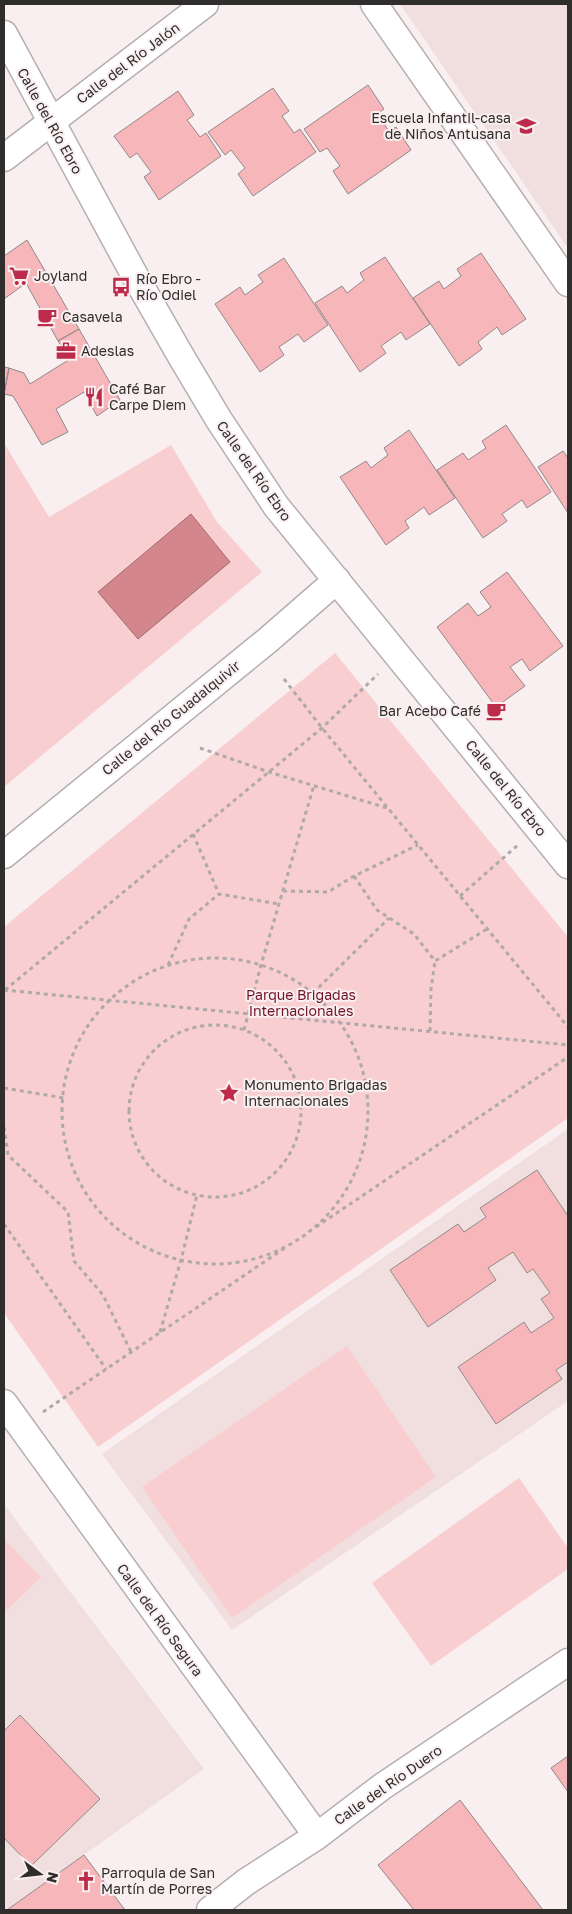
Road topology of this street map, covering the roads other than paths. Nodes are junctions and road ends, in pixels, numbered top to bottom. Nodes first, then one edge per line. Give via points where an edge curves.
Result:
1 (205, 4) edge
2 (374, 4) edge
3 (4, 34) edge
4 (51, 122) junction
5 (4, 158) edge
6 (568, 283) edge
7 (336, 580) junction
8 (4, 855) edge
9 (568, 865) edge
10 (4, 1403) edge
11 (568, 1662) edge
12 (317, 1836) junction
13 (210, 1910) edge

1 - 4 street, Calle del Río Jalón
2 - 6 street
3 - 4 street, Calle del Río Ebro
4 - 5 street, Calle del Río Jalón
4 - 7 street, Calle del Río Ebro via 219,420 276,506
7 - 8 street, Calle del Río Guadalquivir via 268,640
7 - 9 street, Calle del Río Ebro
10 - 12 street, Calle del Río Segura
11 - 12 street, Calle del Río Duero via 384,1786
12 - 13 street, Calle del Río Duero via 246,1882

